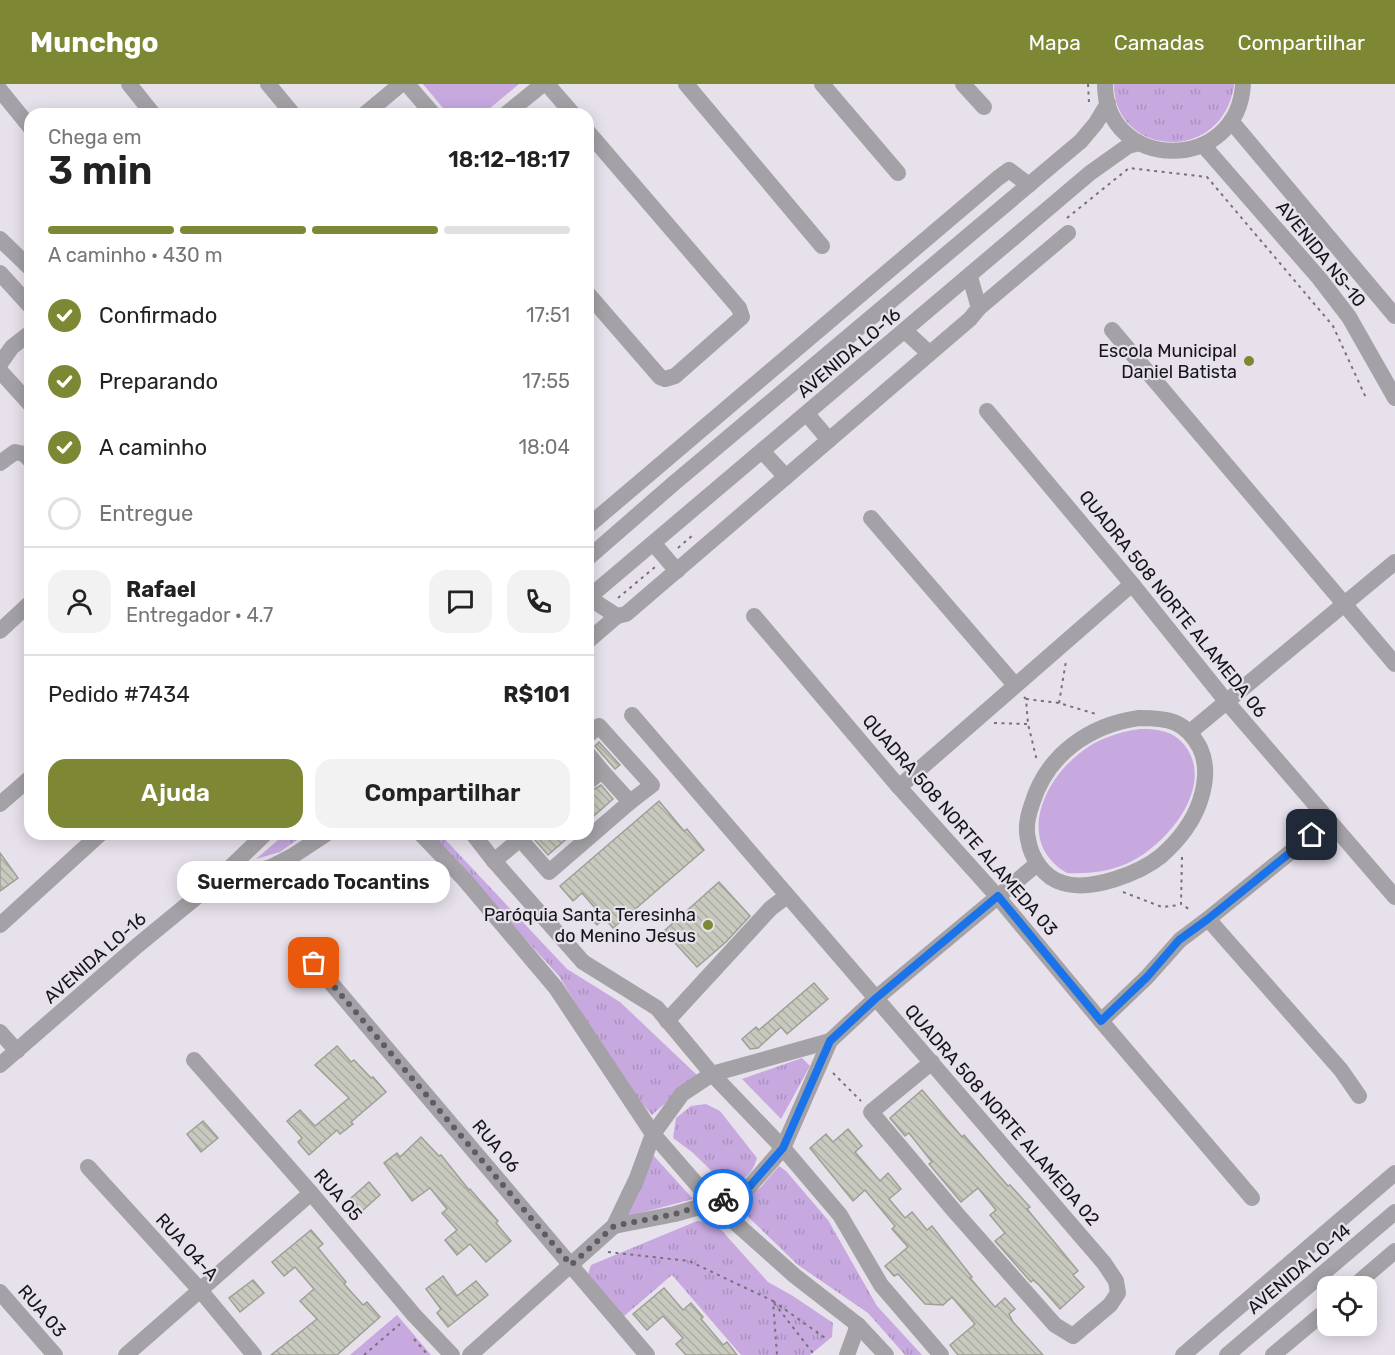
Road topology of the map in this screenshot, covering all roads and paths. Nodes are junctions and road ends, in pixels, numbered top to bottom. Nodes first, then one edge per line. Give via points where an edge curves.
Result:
1 (129, 84) edge
2 (268, 84) edge
3 (401, 84) edge
4 (408, 84) edge
5 (545, 84) edge
6 (686, 84) edge
7 (822, 84) edge
8 (963, 84) edge
9 (1105, 84) edge
10 (1243, 84) edge
11 (0, 90) edge
12 (1108, 103) junction
13 (984, 107) dead end
14 (148, 108) edge
15 (288, 108) edge
16 (372, 108) edge
17 (428, 108) edge
18 (514, 108) edge
19 (567, 108) edge
20 (24, 120) edge
21 (1231, 121) junction
22 (594, 139) edge
23 (1139, 143) junction
24 (1203, 145) junction
25 (898, 173) dead end
26 (1029, 185) junction
27 (1066, 227) joint
28 (0, 239) edge
29 (822, 246) dead end
30 (24, 262) edge
31 (0, 273) edge
32 (970, 277) junction
33 (878, 279) junction
34 (24, 299) edge
35 (893, 299) junction
36 (594, 301) edge
37 (979, 308) junction
38 (1395, 316) edge
39 (833, 318) junction
40 (1112, 330) dead end
41 (905, 331) junction
42 (848, 336) junction
43 (24, 337) edge
44 (928, 353) junction
45 (0, 364) edge
46 (0, 371) edge
47 (24, 397) edge
48 (1395, 398) edge
49 (1367, 400) dead end
50 (987, 411) dead end
51 (807, 414) junction
52 (829, 440) junction
53 (763, 452) junction
54 (23, 456) edge
55 (0, 463) edge
56 (786, 477) junction
57 (639, 482) junction
58 (654, 500) junction
59 (871, 518) dead end
60 (594, 521) edge
61 (702, 527) dead end
62 (594, 530) edge
63 (606, 542) junction
64 (654, 544) junction
65 (594, 553) edge
66 (1395, 562) edge
67 (671, 565) junction
68 (1132, 584) junction
69 (594, 593) edge
70 (594, 602) edge
71 (1344, 604) junction
72 (24, 609) edge
73 (611, 612) junction
74 (754, 616) dead end
75 (0, 631) edge
76 (594, 633) edge
77 (1067, 640) junction
78 (1395, 664) edge
79 (1015, 685) junction
80 (1026, 699) junction
81 (1226, 701) junction
82 (1059, 703) junction
83 (632, 715) dead end
84 (974, 722) junction
85 (1028, 724) junction
86 (1111, 724) junction
87 (594, 730) edge
88 (1190, 732) junction
89 (594, 761) edge
90 (602, 771) junction
91 (594, 777) edge
92 (1041, 781) junction
93 (24, 783) edge
94 (899, 787) junction
95 (630, 802) junction
96 (0, 804) edge
97 (1329, 821) junction
98 (594, 833) edge
99 (93, 840) edge
100 (259, 840) edge
101 (317, 840) edge
102 (427, 840) edge
103 (478, 840) edge
104 (516, 840) edge
105 (523, 840) edge
106 (586, 840) edge
107 (1182, 857) dead end
108 (494, 861) junction
109 (1037, 864) junction
110 (216, 881) junction
111 (1101, 883) junction
112 (787, 896) junction
113 (998, 896) junction
114 (1395, 897) edge
115 (1181, 904) junction
116 (1208, 919) junction
117 (0, 925) edge
118 (314, 963) dead end
119 (875, 999) junction
120 (667, 1021) junction
121 (1101, 1021) junction
122 (0, 1032) edge
123 (830, 1041) junction
124 (17, 1052) junction
125 (194, 1060) dead end
126 (821, 1061) junction
127 (932, 1062) junction
128 (0, 1065) edge
129 (712, 1074) junction
130 (1359, 1096) dead end
131 (871, 1112) junction
132 (653, 1134) junction
133 (783, 1148) junction
134 (88, 1167) dead end
135 (1393, 1179) edge
136 (311, 1193) junction
137 (1252, 1198) dead end
138 (713, 1203) junction
139 (1395, 1212) edge
140 (614, 1226) junction
141 (588, 1249) junction
142 (1395, 1251) edge
143 (571, 1265) junction
144 (1366, 1276) edge
145 (200, 1290) junction
146 (0, 1292) edge
147 (1249, 1298) junction
148 (773, 1301) junction
149 (1317, 1318) edge
150 (1269, 1320) junction
151 (401, 1323) dead end
152 (858, 1324) junction
153 (1208, 1333) junction
154 (828, 1340) dead end
155 (813, 1353) dead end
156 (55, 1355) edge
157 (126, 1355) edge
158 (254, 1355) edge
159 (364, 1355) edge
160 (452, 1355) edge
161 (470, 1355) edge
162 (647, 1355) edge
163 (777, 1355) edge
164 (847, 1355) edge
165 (886, 1355) edge
166 (940, 1355) edge
167 (1183, 1355) edge
168 (1227, 1355) edge
169 (1273, 1355) edge

1 - 14 street
2 - 15 street
3 - 16 street
4 - 17 street
5 - 18 street
5 - 19 street
6 - 29 street
7 - 25 street
8 - 13 street
9 - 12 street
10 - 21 street
11 - 20 street
12 - 23 street via 1120,126
12 - 26 street, AVENIDA LO-16 via 1081,141
21 - 24 street
21 - 38 street, AVENIDA NS-10
22 - 36 street via 739,308 742,317 675,376 665,379
23 - 24 street via 1178,152
23 - 32 street, AVENIDA LO-16 via 1090,173
24 - 48 street, AVENIDA NS-10 via 1343,309
26 - 33 street via 1009,170
26 - 35 street, AVENIDA LO-16
27 - 37 street
27 - 49 path via 1129,168 1207,177 1333,326
28 - 30 street
31 - 34 street
32 - 37 street
32 - 41 street, AVENIDA LO-16
33 - 35 street
33 - 39 street
35 - 42 street, AVENIDA LO-16
37 - 44 street
39 - 42 street
39 - 57 street
40 - 71 street
41 - 44 street
41 - 51 street, AVENIDA LO-16
42 - 58 street, AVENIDA LO-16
43 - 45 street via 12,346
44 - 52 street
46 - 47 street
50 - 68 street, QUADRA 508 NORTE ALAMEDA 06
51 - 52 street
51 - 53 street, AVENIDA LO-16
52 - 56 street
53 - 56 street
53 - 64 street, AVENIDA LO-16
54 - 55 street
56 - 67 street
57 - 58 street
57 - 60 street
58 - 63 street, AVENIDA LO-16
59 - 79 street
61 - 67 path
62 - 63 street
63 - 65 street, AVENIDA LO-16
64 - 67 street
64 - 69 street, AVENIDA LO-16
66 - 71 street
67 - 73 path
67 - 73 street via 626,614
68 - 77 street
68 - 81 street, QUADRA 508 NORTE ALAMEDA 06
70 - 73 street
71 - 78 street
71 - 81 street
72 - 75 street
73 - 76 street
74 - 94 street, QUADRA 508 NORTE ALAMEDA 03
77 - 79 street
77 - 82 path
79 - 80 path
79 - 84 street
80 - 82 path
80 - 85 path
81 - 88 street
81 - 97 street, QUADRA 508 NORTE ALAMEDA 06
82 - 86 path via 1093,712
83 - 112 street, QUADRA 508 NORTE ALAMEDA 02
84 - 85 path
84 - 94 street
85 - 92 path
86 - 88 street via 1154,718
86 - 92 street via 1073,744
87 - 95 street via 599,726 651,785
88 - 111 street via 1206,769 1204,790 1192,820 1172,846 1146,866
89 - 90 street
90 - 91 street
90 - 95 street
92 - 109 street via 1026,828
93 - 96 street
94 - 113 street, QUADRA 508 NORTE ALAMEDA 03
95 - 98 street
97 - 114 street, QUADRA 508 NORTE ALAMEDA 06
97 - 116 street
99 - 117 street
100 - 110 street, AVENIDA LO-16
101 - 110 street, AVENIDA LO-16 via 271,867
102 - 132 street via 556,988
103 - 108 street
104 - 108 street
105 - 106 street via 549,872
107 - 115 path
108 - 120 street via 583,962 657,1008
109 - 111 street via 1064,884
109 - 113 street
110 - 124 street, AVENIDA LO-16
111 - 115 path via 1161,907
112 - 119 street, QUADRA 508 NORTE ALAMEDA 02
112 - 120 street via 771,908
113 - 119 street
113 - 121 street, QUADRA 508 NORTE ALAMEDA 03
115 - 116 path
116 - 121 street via 1179,940
116 - 130 street via 1341,1070
118 - 143 street, RUA 06
119 - 123 street
119 - 127 street, QUADRA 508 NORTE ALAMEDA 02
120 - 129 street
121 - 137 street, QUADRA 508 NORTE ALAMEDA 03
122 - 124 street
123 - 126 street
123 - 129 street
124 - 128 street, AVENIDA LO-16
125 - 136 street, RUA 05
126 - 131 path
126 - 133 street
127 - 131 street
127 - 131 street, QUADRA 508 NORTE ALAMEDA 02 via 1104,1263 1118,1287 1115,1299 1073,1336 1055,1325
129 - 132 street via 682,1094
129 - 133 street
132 - 138 street
132 - 140 street
133 - 138 street via 750,1186
133 - 166 street via 840,1215 881,1285
134 - 145 street, RUA 04-A
135 - 147 street
136 - 145 street
136 - 160 street, RUA 05
138 - 140 street
138 - 152 street via 795,1276
139 - 150 street, AVENIDA LO-14
140 - 141 street
141 - 143 street
141 - 148 path via 689,1261
142 - 144 street
143 - 161 street
143 - 162 street, RUA 06
145 - 157 street
145 - 158 street, RUA 04-A
146 - 156 street, RUA 03
147 - 150 street
147 - 153 street
148 - 154 path
148 - 155 path
148 - 163 path
149 - 169 street
150 - 168 street, AVENIDA LO-14
151 - 159 path
152 - 164 street
152 - 165 street
153 - 167 street
153 - 168 street

